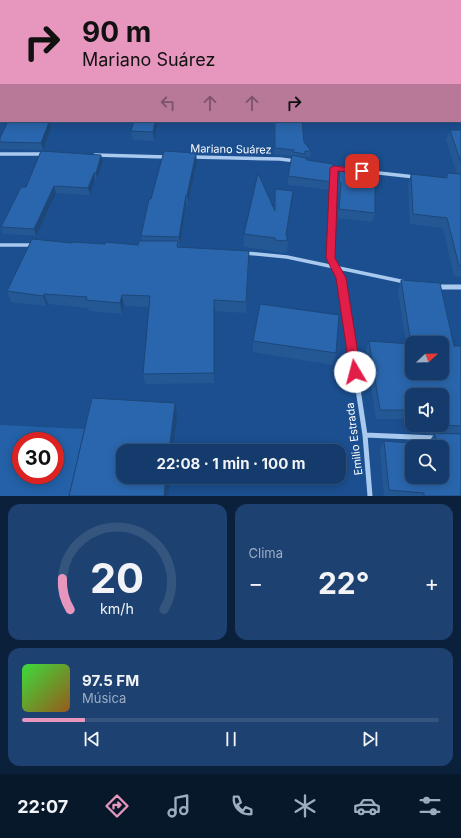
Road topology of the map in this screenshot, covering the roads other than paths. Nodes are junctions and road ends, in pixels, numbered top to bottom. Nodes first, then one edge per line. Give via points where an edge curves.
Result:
1 (0, 154) edge
2 (52, 154) edge
3 (91, 155) edge
4 (170, 157) edge
5 (186, 157) edge
6 (303, 163) edge
7 (327, 167) edge
8 (334, 168) junction
9 (350, 170) edge
10 (364, 172) edge
11 (417, 177) edge
12 (0, 245) edge
13 (41, 245) edge
14 (243, 252) edge
15 (336, 268) junction
16 (410, 283) edge
17 (432, 286) edge
18 (461, 287) edge
19 (365, 435) junction
20 (439, 438) edge
21 (370, 496) edge

1 - 2 street
3 - 4 street
5 - 6 street, Mariano Suárez via 280,159
7 - 8 street
8 - 9 street
8 - 15 street, Emilio Estrada via 331,258
10 - 11 street
12 - 13 street
14 - 15 street via 287,257
15 - 16 street
15 - 19 street, Emilio Estrada via 341,278
17 - 18 street
19 - 20 street
19 - 21 street, Emilio Estrada

